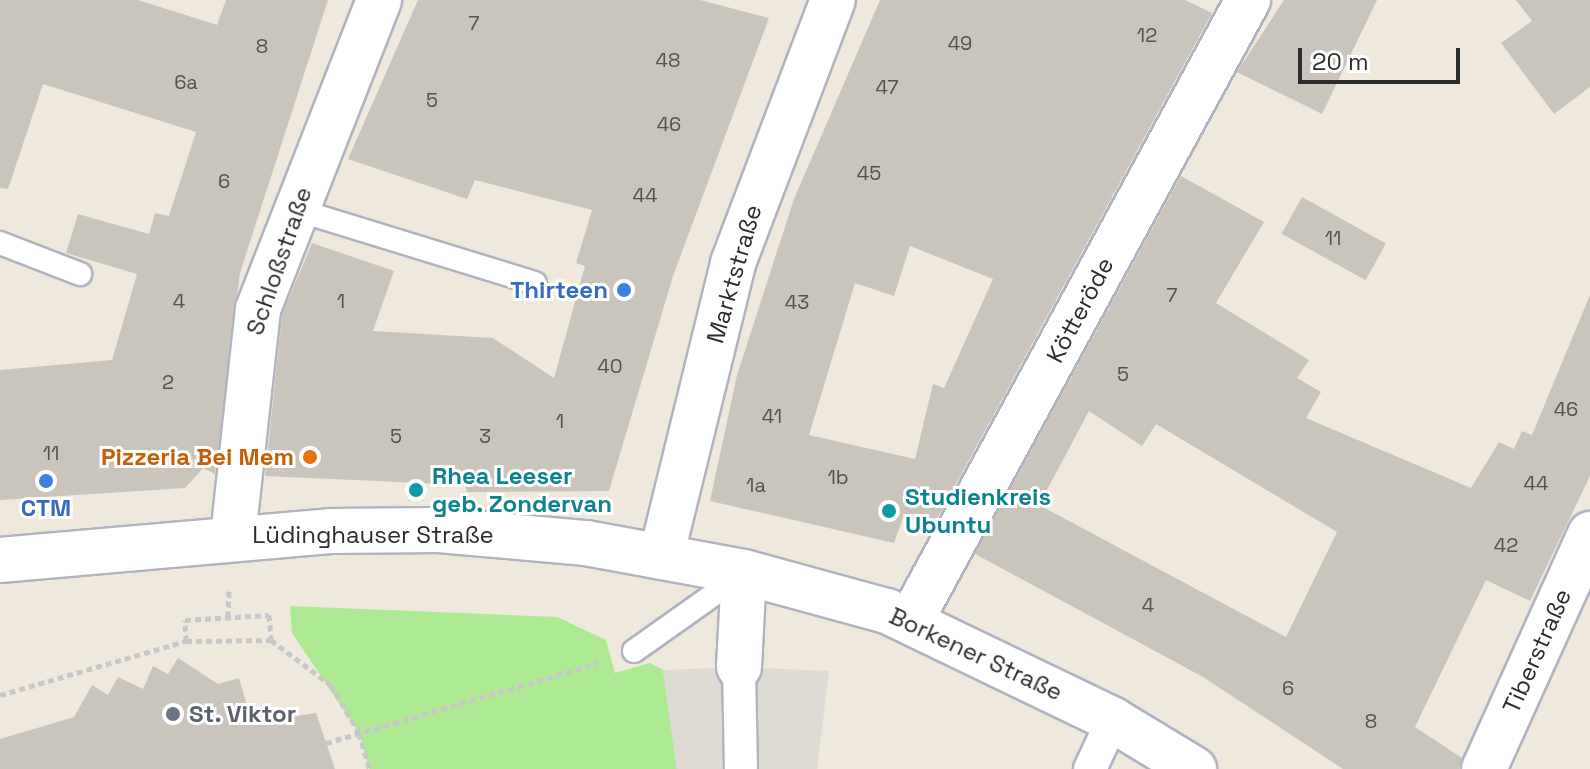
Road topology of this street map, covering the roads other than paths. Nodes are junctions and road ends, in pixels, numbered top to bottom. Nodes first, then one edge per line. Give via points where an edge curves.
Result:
1 (379, 0) edge
2 (833, 0) edge
3 (1248, 0) edge
4 (294, 209) junction
5 (0, 243) edge
6 (80, 274) dead end
7 (535, 283) dead end
8 (1590, 534) edge
9 (233, 536) junction
10 (661, 557) junction
11 (0, 560) edge
12 (744, 572) junction
13 (911, 620) junction
14 (634, 651) dead end
15 (739, 667) joint
16 (1113, 720) junction
17 (741, 769) edge
18 (1090, 769) edge
19 (1194, 769) edge
20 (1484, 769) edge

1 - 4 street, Schloßstraße
2 - 10 street, Marktstraße via 733,263
3 - 13 street, Kötteröde
4 - 7 lane
4 - 9 street, Schloßstraße via 249,353
5 - 6 lane
8 - 20 street, Tiberstraße
9 - 10 street, Lüdinghauser Straße via 439,530
9 - 11 street, Lüdinghauser Straße
10 - 12 street, Lüdinghauser Straße
12 - 13 street, Borkener Straße
12 - 14 lane
12 - 15 street
13 - 16 street, Borkener Straße
15 - 17 street
16 - 18 street
16 - 19 street, Borkener Straße

